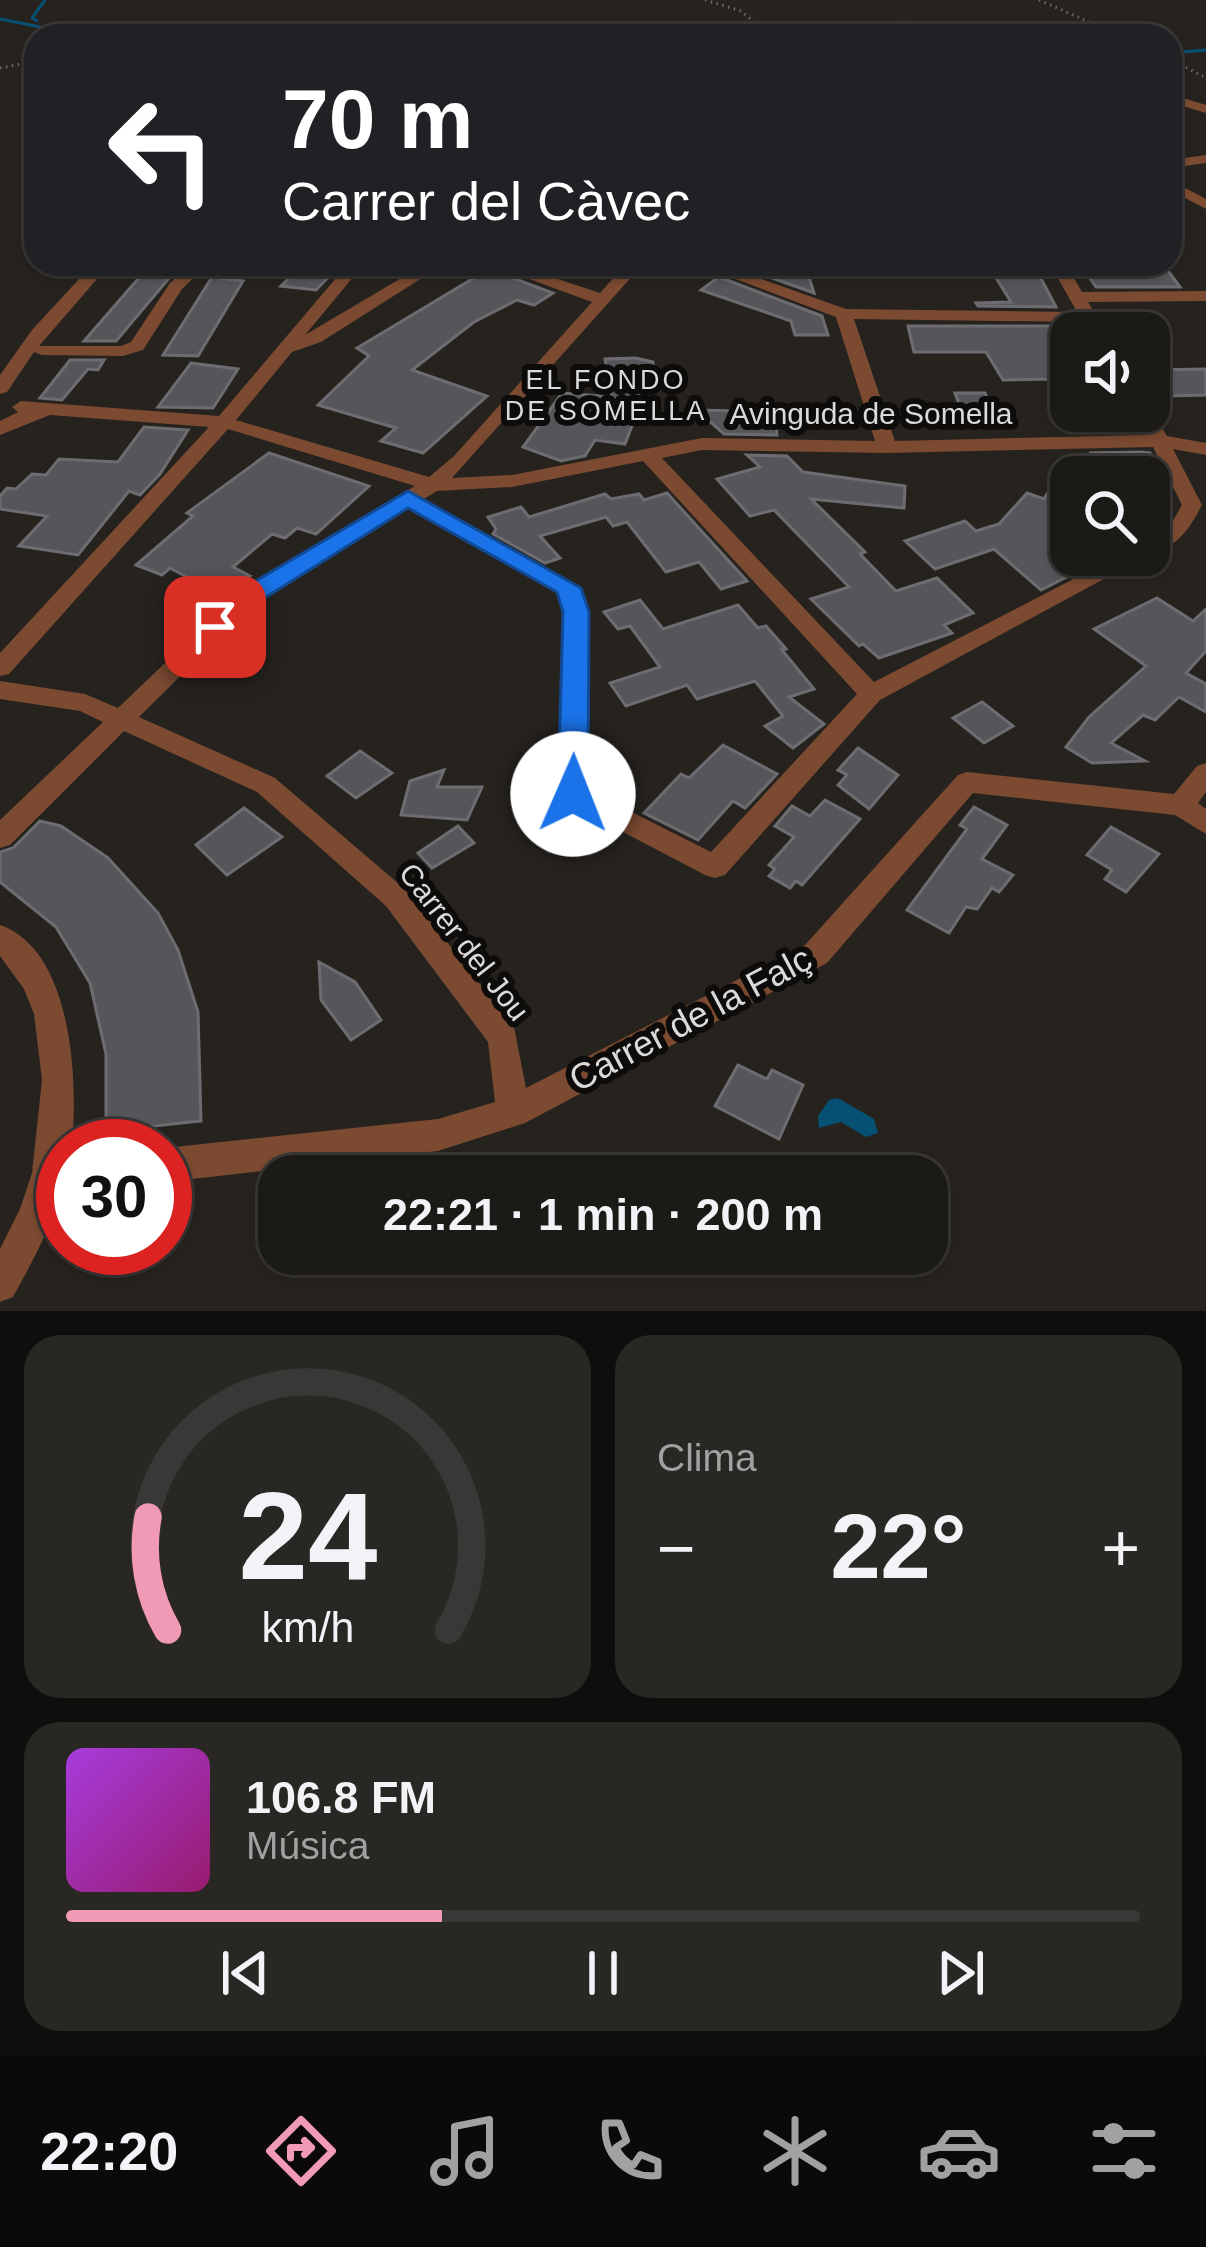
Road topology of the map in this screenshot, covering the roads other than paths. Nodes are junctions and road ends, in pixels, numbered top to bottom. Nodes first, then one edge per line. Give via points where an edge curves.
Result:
1 (91, 276) edge
2 (187, 276) edge
3 (346, 276) edge
4 (416, 276) edge
5 (532, 276) edge
6 (624, 276) edge
7 (738, 276) edge
8 (1065, 276) edge
9 (1206, 296) edge
10 (1078, 297) junction
11 (602, 299) junction
12 (1087, 312) edge
13 (844, 314) junction
14 (54, 319) junction
15 (1050, 323) edge
16 (284, 349) junction
17 (42, 350) junction
18 (11, 403) edge
19 (224, 422) junction
20 (0, 429) edge
21 (1156, 432) edge
22 (1161, 441) junction
23 (887, 447) junction
24 (1206, 448) edge
25 (646, 453) junction
26 (1168, 456) edge
27 (1170, 460) edge
28 (433, 485) junction
29 (408, 498) junction
30 (1170, 537) edge
31 (1097, 576) edge
32 (0, 668) edge
33 (0, 690) edge
34 (871, 694) junction
35 (119, 717) junction
36 (1206, 773) edge
37 (1193, 814) edge
38 (0, 837) edge
39 (0, 937) edge
40 (513, 1112) junction
41 (56, 1119) edge
42 (192, 1162) edge
43 (36, 1216) edge
44 (0, 1285) edge

1 - 14 street
2 - 17 street via 137,346
3 - 16 street
4 - 16 street
5 - 11 street
6 - 11 street
7 - 13 street
8 - 10 street
9 - 10 street
10 - 12 street
11 - 28 street
13 - 15 street
13 - 23 street
14 - 17 street
14 - 18 street
16 - 19 street
17 - 18 street
18 - 19 street, Avinguda de Somella
18 - 20 street
19 - 28 street, Avinguda de Somella
19 - 32 street
21 - 22 street
22 - 23 street, Avinguda de Somella
22 - 24 street, Avinguda de Somella
22 - 26 street
23 - 25 street, Avinguda de Somella via 702,444
25 - 28 street, Avinguda de Somella via 512,481
25 - 34 street
27 - 30 street via 1192,505
28 - 29 street
29 - 34 street via 568,588 576,612 573,794 716,867
29 - 35 street via 246,598
31 - 34 street
33 - 35 street, Carrer del Jou via 86,703
35 - 38 street
35 - 40 street, Carrer del Jou via 266,784 396,898 503,1037
36 - 37 street, Carrer de la Falç
37 - 40 street, Carrer de la Falç via 967,782 815,954
39 - 41 street via 39,985 56,1045
40 - 42 street, Carrer de la Falç via 438,1135
43 - 44 street

